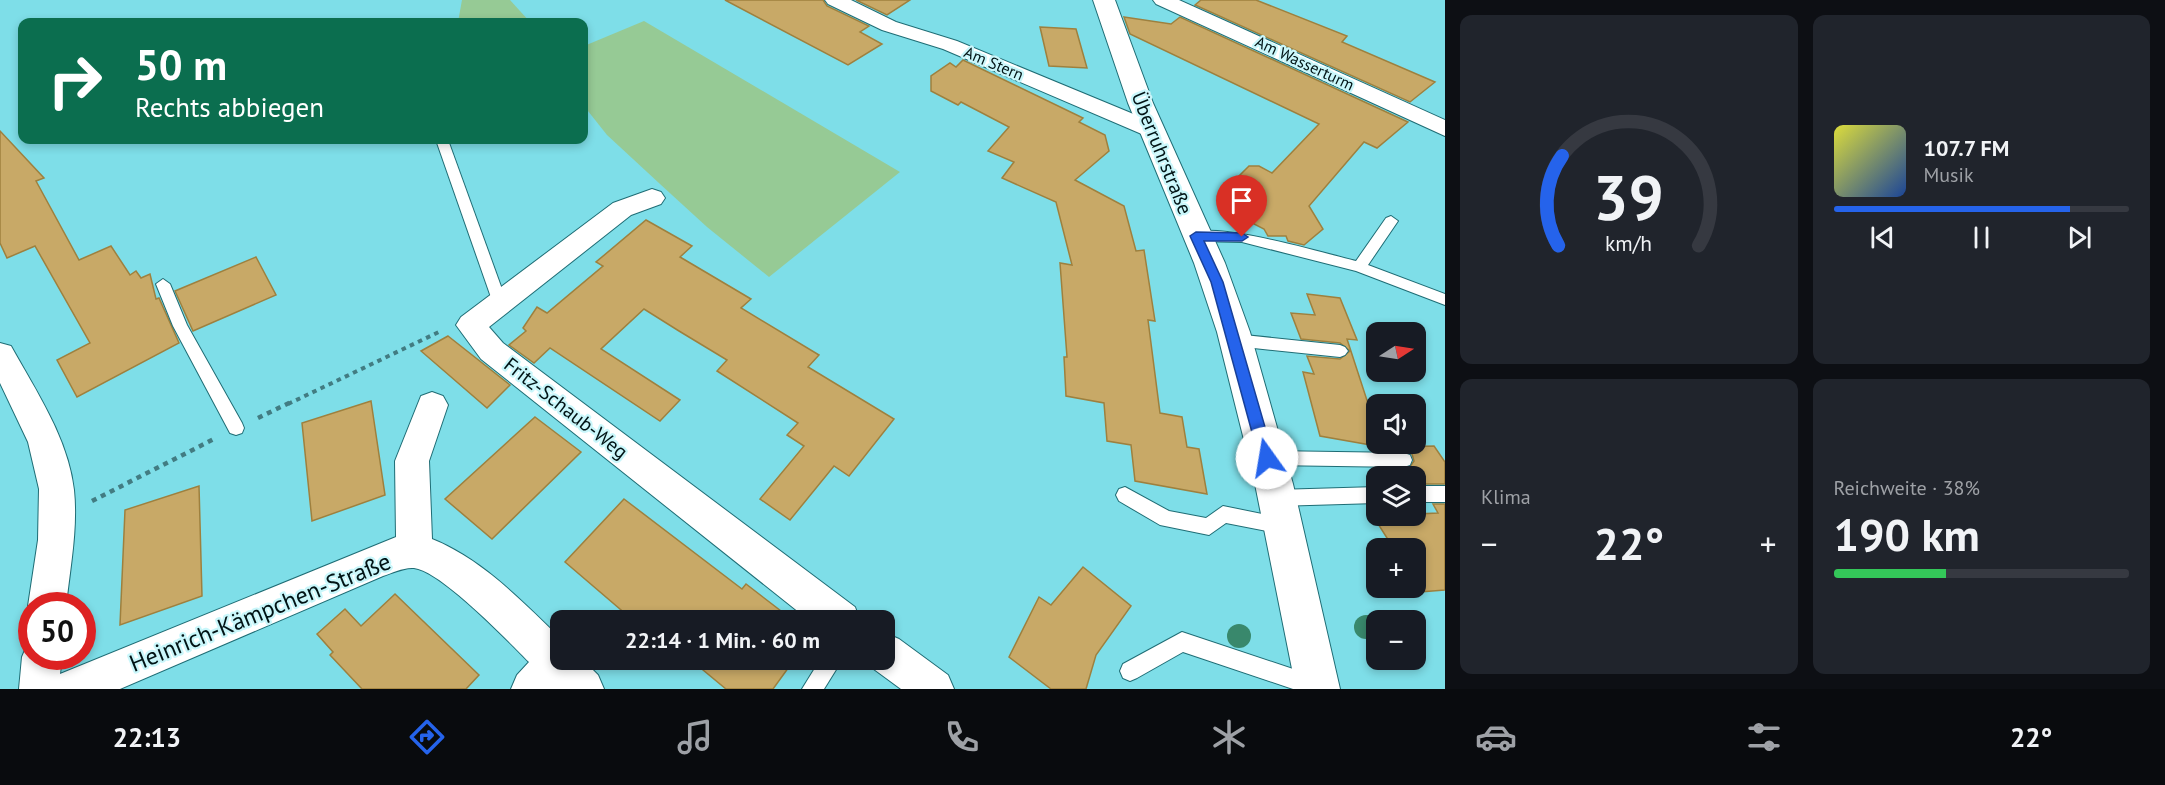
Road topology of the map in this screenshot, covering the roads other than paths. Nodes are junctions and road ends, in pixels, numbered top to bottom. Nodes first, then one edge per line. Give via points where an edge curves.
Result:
1 (835, 0) edge
2 (1104, 0) edge
3 (1163, 0) edge
4 (1445, 129) edge
5 (1152, 130) junction
6 (443, 144) edge
7 (652, 198) dead end
8 (1391, 220) dead end
9 (1196, 236) junction
10 (1359, 267) junction
11 (163, 284) dead end
12 (1445, 300) edge
13 (500, 303) junction
14 (1235, 340) junction
15 (1340, 351) dead end
16 (0, 355) edge
17 (432, 405) dead end
18 (236, 428) dead end
19 (1267, 458) junction
20 (1404, 460) dead end
21 (1426, 494) edge
22 (1445, 494) edge
23 (1125, 495) dead end
24 (1366, 497) edge
25 (1279, 512) junction
26 (414, 551) junction
27 (49, 592) edge
28 (827, 610) edge
29 (895, 660) edge
30 (41, 670) edge
31 (825, 670) edge
32 (1130, 671) dead end
33 (543, 675) edge
34 (1318, 688) edge
35 (39, 689) edge
36 (73, 689) edge
37 (584, 689) edge
38 (812, 689) edge
39 (934, 689) edge

1 - 5 street, Am Stern via 889,26 950,45
2 - 5 main road, Überruhrstraße
3 - 4 street, Am Wasserturm
5 - 9 main road, Überruhrstraße
6 - 13 lane
7 - 13 street, Fritz-Schaub-Weg via 622,209
8 - 10 lane
9 - 10 lane via 1242,237
9 - 14 main road, Überruhrstraße via 1217,282
10 - 12 lane
11 - 18 lane via 180,326
13 - 28 street, Fritz-Schaub-Weg via 471,325 492,351
14 - 15 lane
14 - 19 main road, Überruhrstraße
16 - 27 street via 40,433 54,473 56,518
17 - 26 street, Heinrich-Kämpchen-Straße via 412,461
19 - 20 lane
19 - 25 main road, Überruhrstraße
21 - 22 lane
23 - 25 lane via 1166,519 1209,527 1223,514
24 - 25 lane
25 - 34 main road, Überruhrstraße
26 - 33 street, Heinrich-Kämpchen-Straße via 451,568 496,606
26 - 36 street, Heinrich-Kämpchen-Straße via 379,560
29 - 39 street
30 - 35 street
31 - 38 lane
32 - 34 lane via 1182,642
33 - 37 street, Heinrich-Kämpchen-Straße

